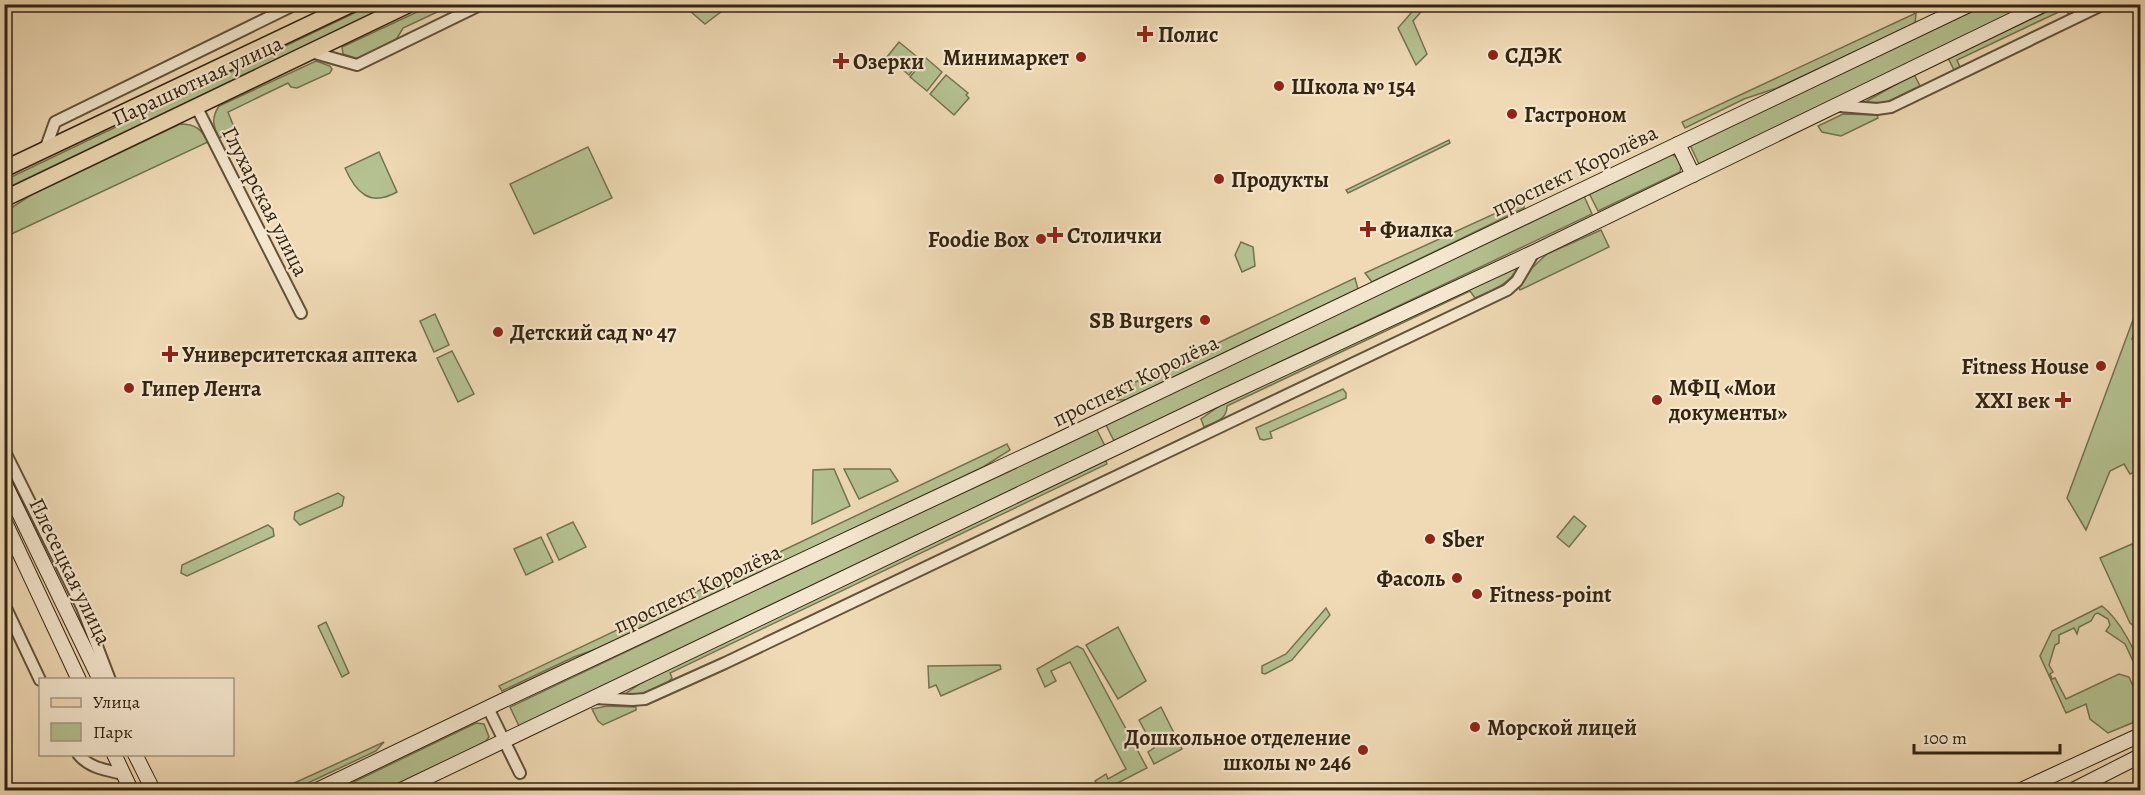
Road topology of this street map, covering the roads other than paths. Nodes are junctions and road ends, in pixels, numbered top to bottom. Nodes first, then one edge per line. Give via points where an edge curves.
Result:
1 (296, 4) edge
2 (352, 4) edge
3 (410, 4) edge
4 (482, 4) edge
5 (1971, 4) edge
6 (2045, 4) edge
7 (2104, 4) edge
8 (311, 52) junction
9 (196, 106) junction
10 (1839, 106) junction
11 (1678, 144) junction
12 (45, 150) junction
13 (4, 169) edge
14 (1693, 175) junction
15 (4, 199) edge
16 (1534, 252) junction
17 (301, 313) dead end
18 (4, 450) edge
19 (4, 482) edge
20 (4, 520) edge
21 (4, 604) edge
22 (39, 678) edge
23 (78, 678) edge
24 (99, 678) edge
25 (110, 678) edge
26 (594, 698) junction
27 (488, 708) junction
28 (2140, 735) edge
29 (505, 741) junction
30 (80, 756) edge
31 (115, 756) edge
32 (136, 756) edge
33 (2140, 756) edge
34 (520, 773) dead end
35 (123, 774) junction
36 (131, 790) edge
37 (153, 790) edge
38 (317, 790) edge
39 (401, 790) edge
40 (2021, 790) edge
41 (2073, 790) edge

1 - 12 street via 55,122
2 - 12 main road, Парашютная улица
3 - 8 main road, Парашютная улица
4 - 8 street via 357,65
5 - 11 street, проспект Королёва
6 - 10 street
7 - 10 street via 1891,107
8 - 9 main road, Парашютная улица
9 - 15 main road, Парашютная улица
9 - 17 street, Глухарская улица
10 - 14 street
11 - 14 street
11 - 27 street, проспект Королёва
12 - 13 main road, Парашютная улица
14 - 16 street
16 - 26 street
16 - 26 street via 1507,290 735,658 645,699
18 - 25 street via 82,607
19 - 24 street, Плесецкая улица
20 - 23 street, Плесецкая улица
21 - 22 street
26 - 29 street
27 - 29 street
27 - 38 street, проспект Королёва
28 - 40 street
29 - 34 street
29 - 39 street
30 - 35 street via 84,762
31 - 35 street
32 - 37 street
33 - 41 street
35 - 36 street

